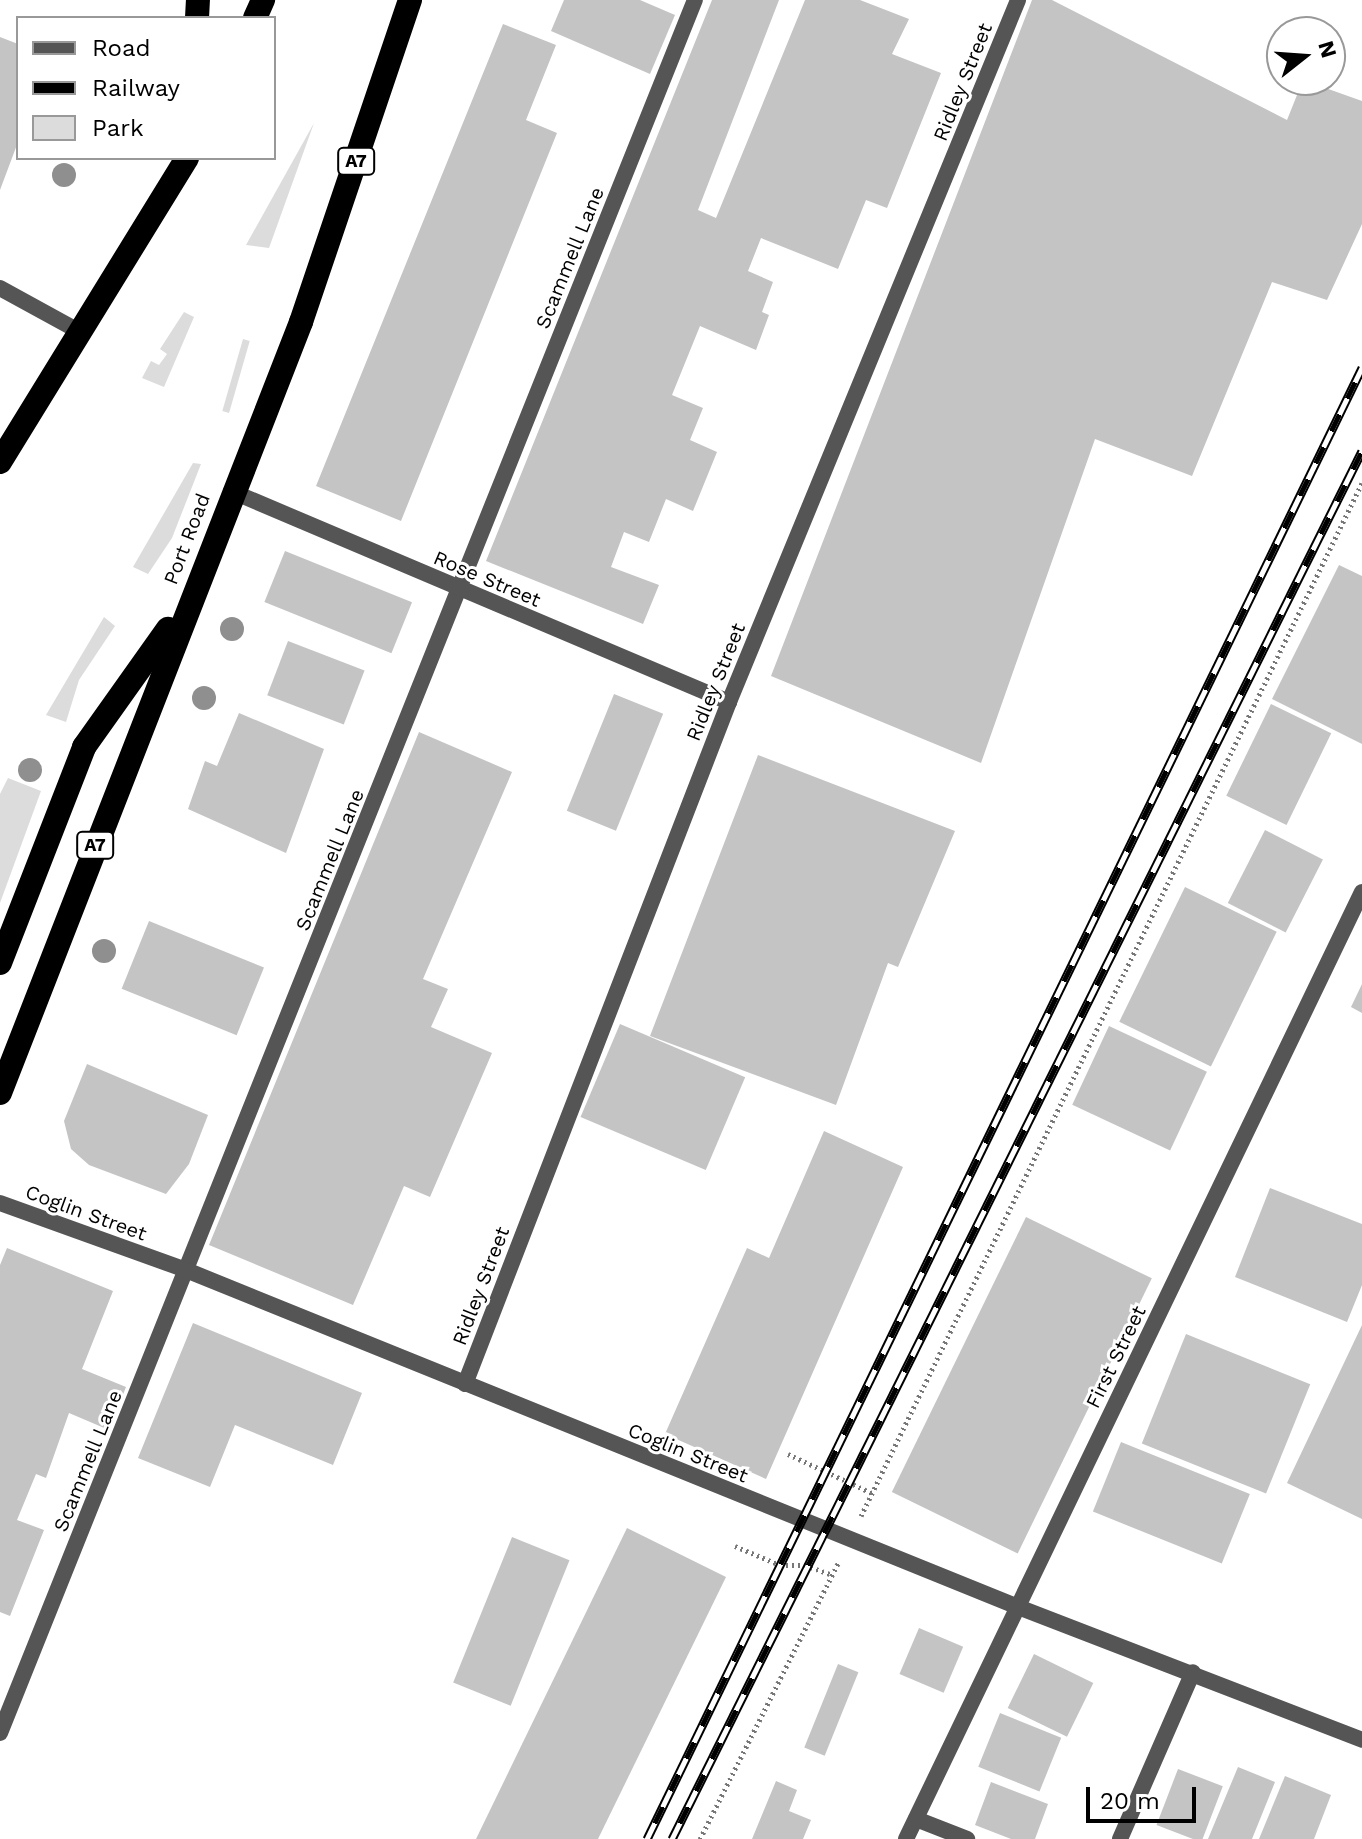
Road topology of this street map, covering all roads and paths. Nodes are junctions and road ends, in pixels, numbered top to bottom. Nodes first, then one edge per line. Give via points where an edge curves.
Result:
1 (410, 0) edge
2 (695, 0) edge
3 (1018, 0) edge
4 (185, 160) edge
5 (0, 288) edge
6 (80, 332) junction
7 (0, 462) edge
8 (1362, 483) edge
9 (231, 491) junction
10 (459, 589) junction
11 (190, 598) junction
12 (729, 702) junction
13 (1362, 892) edge
14 (0, 963) edge
15 (0, 1093) edge
16 (0, 1203) edge
17 (186, 1270) junction
18 (465, 1384) junction
19 (788, 1454) dead end
20 (872, 1493) junction
21 (861, 1516) dead end
22 (735, 1546) dead end
23 (841, 1557) dead end
24 (832, 1575) junction
25 (1018, 1607) junction
26 (1193, 1672) junction
27 (0, 1733) edge
28 (1362, 1740) edge
29 (916, 1819) junction
30 (700, 1839) edge
31 (906, 1839) edge
32 (967, 1839) edge
33 (1120, 1839) edge

1 - 9 highway, Port Road / A7 via 301,322
2 - 10 street, Scammell Lane
3 - 12 street, Ridley Street
4 - 6 highway
5 - 6 street
6 - 7 highway
8 - 20 path
9 - 10 street, Rose Street
9 - 11 highway, Port Road / A7
10 - 12 street, Rose Street
10 - 17 street, Scammell Lane
11 - 14 highway via 84,747
11 - 15 highway, Port Road / A7
12 - 18 street, Ridley Street
13 - 25 street, First Street
16 - 17 street, Coglin Street
17 - 18 street, Coglin Street
17 - 27 street, Scammell Lane
18 - 25 street, Coglin Street
19 - 20 path
20 - 21 path
22 - 24 path via 780,1565 805,1565
23 - 24 path
24 - 30 path
25 - 26 street, Coglin Street
25 - 29 street, First Street
26 - 28 street, Coglin Street
26 - 33 street
29 - 31 street, First Street
29 - 32 street

